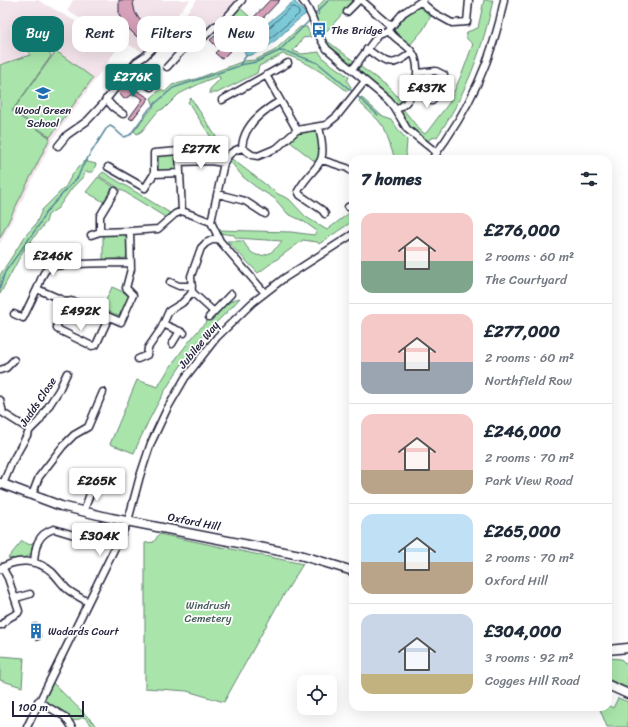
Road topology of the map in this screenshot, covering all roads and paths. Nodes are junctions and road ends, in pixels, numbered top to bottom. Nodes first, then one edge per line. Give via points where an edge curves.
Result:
1 (242, 0) edge
2 (302, 0) edge
3 (360, 0) edge
4 (469, 0) edge
5 (504, 0) edge
6 (422, 1) edge
7 (412, 3) edge
8 (347, 12) dead end
9 (390, 28) junction
10 (206, 36) edge
11 (367, 49) junction
12 (149, 52) edge
13 (180, 52) edge
14 (412, 52) junction
15 (288, 63) dead end
16 (167, 67) dead end
17 (130, 70) junction
18 (352, 70) junction
19 (417, 73) junction
20 (266, 75) junction
21 (444, 75) dead end
22 (365, 81) junction
23 (151, 87) dead end
24 (413, 91) junction
25 (434, 97) dead end
26 (106, 99) junction
27 (222, 100) dead end
28 (280, 101) junction
29 (396, 110) junction
30 (123, 114) dead end
31 (319, 127) junction
32 (297, 130) junction
33 (58, 146) dead end
34 (242, 148) junction
35 (437, 153) joint
36 (322, 160) junction
37 (180, 162) junction
38 (224, 163) junction
39 (108, 167) dead end
40 (349, 169) edge
41 (180, 173) junction
42 (154, 174) junction
43 (115, 191) dead end
44 (218, 194) junction
45 (182, 211) junction
46 (265, 214) dead end
47 (324, 214) dead end
48 (211, 222) junction
49 (130, 231) junction
50 (100, 232) junction
51 (91, 235) dead end
52 (218, 237) junction
53 (349, 237) edge
54 (130, 263) junction
55 (170, 282) dead end
56 (38, 289) junction
57 (192, 289) junction
58 (264, 293) junction
59 (231, 294) dead end
60 (67, 302) junction
61 (213, 311) junction
62 (14, 314) dead end
63 (109, 317) junction
64 (209, 317) dead end
65 (163, 324) junction
66 (172, 344) dead end
67 (147, 355) junction
68 (138, 358) dead end
69 (14, 360) dead end
70 (152, 362) dead end
71 (0, 370) edge
72 (67, 374) dead end
73 (104, 392) dead end
74 (0, 400) edge
75 (30, 430) junction
76 (97, 481) dead end
77 (2, 484) edge
78 (32, 495) junction
79 (84, 511) junction
80 (128, 521) junction
81 (69, 537) dead end
82 (34, 563) junction
83 (1, 568) edge
84 (349, 570) edge
85 (30, 594) dead end
86 (16, 598) junction
87 (88, 602) junction
88 (1, 625) edge
89 (0, 632) edge
90 (628, 648) edge
91 (612, 650) edge
92 (612, 687) edge
93 (628, 694) edge
94 (38, 701) junction
95 (27, 727) edge
96 (72, 727) edge

1 - 10 street via 220,25 215,26
2 - 18 street via 311,13 324,46
3 - 8 street
3 - 9 street
4 - 6 street via 467,22 456,23 449,21
5 - 35 street via 482,74 462,114
6 - 7 street
7 - 9 street
9 - 11 street via 379,34
9 - 14 street via 392,35
11 - 14 street via 380,59 395,63
11 - 18 street
12 - 17 street
13 - 16 street
14 - 19 street
15 - 20 street
17 - 23 street
17 - 26 street
18 - 22 street
19 - 21 street via 436,71
19 - 24 street
20 - 27 street
20 - 28 street
22 - 29 street
22 - 31 street via 337,116
24 - 25 street via 432,101
24 - 29 street via 407,102
26 - 30 street
26 - 33 street via 87,121
28 - 32 street
28 - 34 street via 251,125 243,136
29 - 35 street via 410,133
31 - 32 street
31 - 36 street via 324,151
32 - 34 street via 277,148 258,156
34 - 38 street via 228,155
36 - 40 street
36 - 47 street via 298,191
37 - 38 street
37 - 41 street
37 - 42 street via 179,151 154,153
38 - 44 street
39 - 42 street via 145,188
41 - 42 street
41 - 45 street
43 - 50 street via 100,216
44 - 46 street via 244,201
44 - 48 street
45 - 48 street
45 - 49 street via 158,229
48 - 52 street
49 - 50 street
49 - 54 street
50 - 51 street
52 - 57 street via 206,243 199,251 192,276
52 - 58 street
53 - 58 street, Jubilee Way
54 - 56 street via 49,268
54 - 63 street via 126,288 133,295 132,299 121,322
55 - 57 street
56 - 60 street
56 - 62 street via 25,319
57 - 61 street
57 - 65 street via 186,299 169,311
58 - 80 street, Jubilee Way via 217,337 176,392 146,455
59 - 61 street
60 - 63 street via 71,301
60 - 63 street via 57,329 92,346 96,345
61 - 64 street
65 - 66 street via 182,332
65 - 67 street via 150,343
67 - 68 street
67 - 70 street
69 - 71 street
72 - 75 street, Judds Close via 60,390
73 - 78 street via 88,427 74,435 63,446 39,477
74 - 75 street via 4,413
75 - 77 street, Judds Close
76 - 79 street via 94,482
77 - 78 main road, Oxford Hill
78 - 79 main road, Oxford Hill
79 - 80 main road, Oxford Hill
80 - 84 main road, Oxford Hill via 300,555
80 - 87 street, Jubilee Way
81 - 82 street via 54,529 42,535 38,541
82 - 83 street via 13,561
82 - 87 street via 51,571 69,590
83 - 86 street
85 - 86 street
86 - 88 street via 18,613
87 - 94 street, Jubilee Way
88 - 89 street
90 - 91 main road
92 - 93 main road
94 - 95 street, Jubilee Way
94 - 96 street via 65,717

